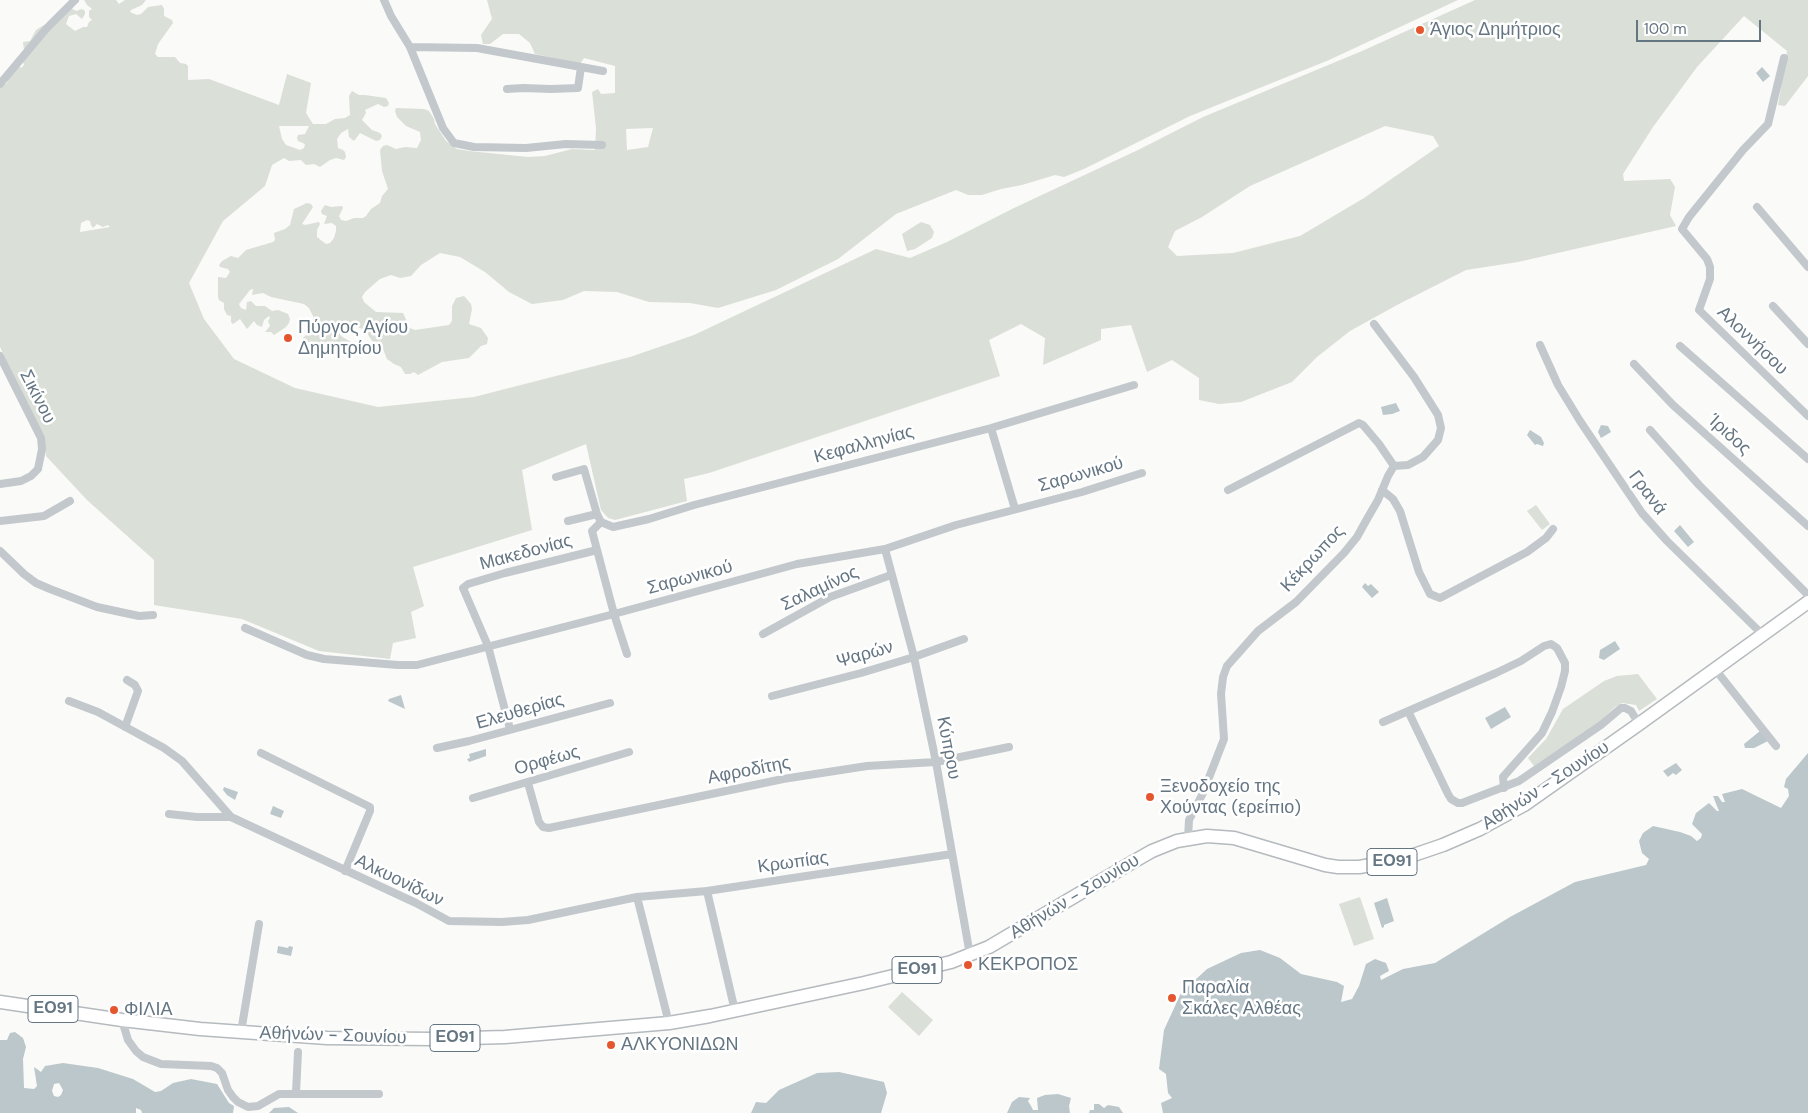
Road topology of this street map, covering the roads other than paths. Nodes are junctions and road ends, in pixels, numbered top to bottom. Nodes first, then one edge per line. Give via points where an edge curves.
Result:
1 (75, 0) edge
2 (384, 0) edge
3 (410, 47) junction
4 (1784, 58) dead end
5 (580, 67) junction
6 (603, 71) dead end
7 (0, 84) edge
8 (507, 89) dead end
9 (602, 145) dead end
10 (1757, 207) dead end
11 (1808, 267) edge
12 (1773, 306) dead end
13 (1374, 324) dead end
14 (1808, 344) edge
15 (1540, 345) dead end
16 (1680, 346) dead end
17 (0, 356) edge
18 (1634, 364) dead end
19 (1134, 385) dead end
20 (1808, 416) edge
21 (991, 428) junction
22 (1650, 430) dead end
23 (1808, 459) edge
24 (1394, 466) junction
25 (1142, 473) dead end
26 (556, 477) dead end
27 (0, 484) edge
28 (1228, 490) dead end
29 (1382, 490) junction
30 (70, 501) dead end
31 (1015, 509) junction
32 (597, 514) junction
33 (568, 520) dead end
34 (0, 521) edge
35 (601, 522) junction
36 (1808, 526) edge
37 (1553, 530) dead end
38 (885, 549) junction
39 (597, 550) junction
40 (0, 551) edge
41 (891, 575) junction
42 (1808, 595) edge
43 (1808, 602) edge
44 (614, 614) junction
45 (153, 615) dead end
46 (245, 628) dead end
47 (763, 634) dead end
48 (1762, 635) junction
49 (964, 639) dead end
50 (488, 646) junction
51 (627, 654) dead end
52 (914, 657) junction
53 (1715, 669) junction
54 (127, 680) dead end
55 (772, 696) dead end
56 (69, 701) dead end
57 (610, 703) dead end
58 (1408, 711) junction
59 (1383, 722) dead end
60 (1639, 724) junction
61 (125, 727) junction
62 (510, 729) junction
63 (1776, 746) dead end
64 (1009, 747) dead end
65 (437, 748) dead end
66 (630, 752) dead end
67 (261, 753) dead end
68 (936, 762) junction
69 (528, 782) junction
70 (1504, 788) junction
71 (473, 798) dead end
72 (169, 814) dead end
73 (231, 817) junction
74 (1188, 838) junction
75 (952, 854) junction
76 (345, 871) junction
77 (707, 891) junction
78 (638, 897) junction
79 (259, 924) dead end
80 (970, 955) junction
81 (0, 1002) edge
82 (734, 1011) junction
83 (122, 1020) junction
84 (669, 1023) junction
85 (241, 1032) junction
86 (298, 1052) dead end
87 (296, 1093) junction
88 (378, 1094) dead end

1 - 7 street
2 - 3 street
3 - 5 street via 477,48
3 - 9 street via 442,128 454,143 474,147 526,148
4 - 20 street, Αλοννήσου via 1768,124 1743,150 1682,229 1710,267 1710,279 1699,310
5 - 6 street
5 - 8 street via 578,88
10 - 11 street
12 - 14 street
13 - 24 street via 1419,384 1438,415 1441,428 1438,440 1423,457 1408,465
15 - 48 street, Γρανά via 1558,385 1642,513
16 - 23 street
17 - 27 street, Σικίνου via 41,438 42,449 38,469 31,476
18 - 36 street, Ίριδος via 1673,405
19 - 21 street, Κεφαλληνίας
21 - 31 street
21 - 35 street, Κεφαλληνίας via 648,519 613,526
22 - 42 street via 1699,485
24 - 28 street via 1380,444 1359,423
24 - 29 street, Κέκρωπος
25 - 31 street, Σαρωνικού
26 - 32 street via 584,469
29 - 37 street via 1400,511 1419,572 1430,594 1440,598 1527,552
29 - 74 street, Κέκρωπος via 1357,537 1344,553 1296,602 1258,631 1228,666 1221,694 1224,739 1189,820
30 - 34 street via 44,516
31 - 38 street, Σαρωνικού
32 - 33 street
32 - 35 street
35 - 39 street via 592,531
38 - 41 street, Κύπρου
38 - 44 street, Σαρωνικού via 797,564
39 - 44 street
39 - 50 street, Μακεδονίας via 505,573 463,588
40 - 45 street via 36,583 97,607 138,616
41 - 47 street, Σαλαμίνος via 830,597
41 - 52 street, Κύπρου
43 - 48 main road, Αθήνών - Σουνίου / ΕΟ91
44 - 50 street, Σαρωνικού
44 - 51 street
46 - 50 street, Σαρωνικού via 307,655 398,665 416,665
48 - 53 main road, Αθήνών - Σουνίου / ΕΟ91
49 - 52 street, Ψαρών
50 - 62 street
52 - 55 street, Ψαρών
52 - 68 street, Κύπρου
53 - 60 main road, Αθήνών - Σουνίου / ΕΟ91
53 - 63 street
54 - 61 street via 138,690
56 - 61 street, Αλκυονίδων
57 - 62 street, Ελευθερίας
58 - 59 street
58 - 70 street via 1453,801 1462,803
58 - 70 street via 1496,673 1544,646 1552,644 1557,648 1565,663 1565,671 1552,712 1542,733 1503,777
60 - 70 street via 1631,712 1621,708 1601,725
60 - 74 main road, Αθήνών - Σουνίου / ΕΟ91 via 1506,816 1452,841 1396,861 1338,867 1234,838
61 - 73 street, Αλκυονίδων via 182,761
62 - 65 street, Ελευθερίας via 470,742
64 - 68 street, Αφροδίτης
66 - 69 street, Ορφέως
67 - 76 street via 370,807
68 - 69 street, Αφροδίτης via 867,766 783,780 549,828 539,822
68 - 75 street, Κύπρου
69 - 71 street, Ορφέως
72 - 73 street
73 - 76 street, Αλκυονίδων
74 - 80 main road, Αθήνών - Σουνίου / ΕΟ91 via 1152,851 1023,928
75 - 77 street, Κρωπίας
75 - 80 street, Κύπρου
76 - 78 street, Αλκυονίδων via 449,921 462,923 528,920
77 - 78 street, Κρωπίας
77 - 82 street
78 - 84 street
79 - 85 street
80 - 82 main road, Αθήνών - Σουνίου / ΕΟ91 via 921,970
81 - 83 main road, Αθήνών - Σουνίου / ΕΟ91
82 - 84 main road, Αθήνών - Σουνίου / ΕΟ91
83 - 85 main road, Αθήνών - Σουνίου / ΕΟ91
83 - 87 street via 128,1040 143,1057 161,1064 217,1068 228,1090 242,1105 258,1106 275,1095
84 - 85 main road, Αθήνών - Σουνίου / ΕΟ91 via 505,1037 327,1038
86 - 87 street
87 - 88 street

